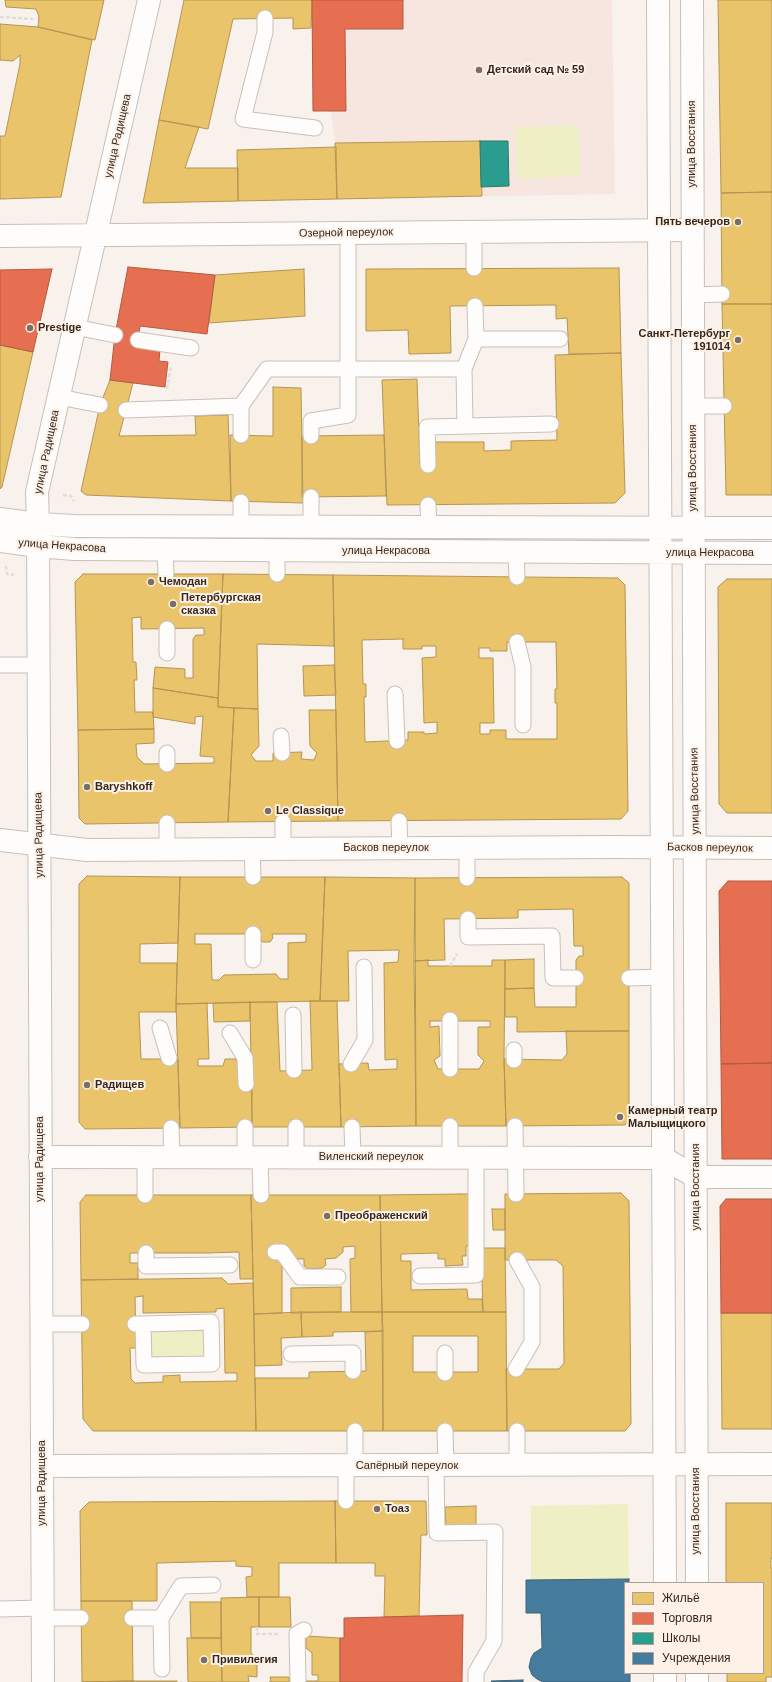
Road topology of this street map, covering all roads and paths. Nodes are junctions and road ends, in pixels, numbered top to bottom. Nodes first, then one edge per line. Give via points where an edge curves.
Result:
1 (148, 0) edge
2 (658, 0) edge
3 (692, 0) edge
4 (0, 17) edge
5 (265, 18) dead end
6 (33, 19) dead end
7 (315, 128) dead end
8 (659, 230) junction
9 (692, 230) junction
10 (474, 232) junction
11 (348, 233) junction
12 (96, 235) junction
13 (0, 236) edge
14 (474, 268) dead end
15 (722, 294) dead end
16 (692, 295) junction
17 (475, 306) dead end
18 (75, 327) junction
19 (115, 335) dead end
20 (560, 339) dead end
21 (138, 340) dead end
22 (476, 340) junction
23 (176, 346) junction
24 (191, 348) dead end
25 (348, 369) junction
26 (464, 369) junction
27 (59, 397) junction
28 (100, 405) dead end
29 (241, 406) junction
30 (693, 406) junction
31 (724, 406) dead end
32 (162, 409) junction
33 (126, 410) dead end
34 (551, 424) dead end
35 (466, 426) junction
36 (241, 435) dead end
37 (311, 436) dead end
38 (428, 465) dead end
39 (311, 497) dead end
40 (240, 502) dead end
41 (428, 505) dead end
42 (0, 519) edge
43 (38, 524) junction
44 (241, 527) junction
45 (311, 527) junction
46 (429, 528) junction
47 (660, 528) junction
48 (693, 528) junction
49 (772, 528) edge
50 (0, 541) edge
51 (38, 546) junction
52 (165, 550) junction
53 (277, 551) junction
54 (516, 552) junction
55 (660, 553) junction
56 (693, 553) junction
57 (772, 553) edge
58 (166, 574) dead end
59 (277, 574) dead end
60 (517, 577) dead end
61 (167, 629) dead end
62 (517, 642) dead end
63 (167, 653) dead end
64 (0, 665) edge
65 (38, 665) junction
66 (395, 694) dead end
67 (524, 725) dead end
68 (281, 736) dead end
69 (397, 741) dead end
70 (282, 753) dead end
71 (399, 821) dead end
72 (283, 822) dead end
73 (167, 823) dead end
74 (0, 840) edge
75 (39, 845) junction
76 (400, 848) junction
77 (467, 848) junction
78 (662, 848) junction
79 (696, 848) junction
80 (772, 848) edge
81 (167, 849) junction
82 (252, 849) junction
83 (283, 849) junction
84 (253, 877) dead end
85 (468, 878) dead end
86 (468, 918) dead end
87 (253, 934) dead end
88 (253, 960) dead end
89 (364, 967) dead end
90 (662, 977) junction
91 (576, 978) dead end
92 (629, 978) dead end
93 (293, 1015) dead end
94 (450, 1020) dead end
95 (160, 1028) dead end
96 (230, 1034) dead end
97 (169, 1058) dead end
98 (351, 1064) dead end
99 (450, 1068) dead end
100 (294, 1070) dead end
101 (246, 1084) dead end
102 (450, 1126) dead end
103 (515, 1126) dead end
104 (245, 1127) dead end
105 (296, 1127) dead end
106 (352, 1127) dead end
107 (171, 1128) dead end
108 (40, 1157) junction
109 (172, 1157) junction
110 (353, 1157) junction
111 (450, 1157) junction
112 (145, 1158) junction
113 (253, 1158) junction
114 (296, 1158) junction
115 (476, 1158) junction
116 (515, 1158) junction
117 (663, 1158) junction
118 (696, 1177) junction
119 (772, 1177) edge
120 (516, 1194) dead end
121 (145, 1195) dead end
122 (261, 1195) dead end
123 (275, 1252) dead end
124 (146, 1253) dead end
125 (517, 1260) dead end
126 (230, 1264) dead end
127 (420, 1276) dead end
128 (338, 1277) dead end
129 (41, 1324) junction
130 (82, 1324) dead end
131 (139, 1324) joint
132 (291, 1354) dead end
133 (445, 1354) dead end
134 (516, 1369) dead end
135 (353, 1372) dead end
136 (445, 1372) dead end
137 (355, 1431) dead end
138 (445, 1431) dead end
139 (517, 1431) dead end
140 (696, 1464) junction
141 (772, 1464) edge
142 (517, 1465) junction
143 (664, 1465) junction
144 (42, 1466) junction
145 (351, 1466) junction
146 (441, 1466) junction
147 (346, 1501) dead end
148 (665, 1582) edge
149 (697, 1582) edge
150 (213, 1585) dead end
151 (0, 1609) edge
152 (42, 1613) junction
153 (81, 1618) dead end
154 (132, 1618) dead end
155 (161, 1618) junction
156 (257, 1627) dead end
157 (304, 1630) dead end
158 (257, 1634) dead end
159 (162, 1669) dead end
160 (298, 1681) dead end
161 (43, 1682) edge
162 (476, 1682) edge

1 - 12 street, улица Радищева
2 - 8 street
3 - 9 street, улица Восстания
4 - 6 path
5 - 7 lane via 265,32 243,119
8 - 9 street, Озерной переулок
8 - 10 street, Озерной переулок
8 - 47 street
9 - 16 street, улица Восстания
10 - 11 street, Озерной переулок
10 - 14 lane
11 - 12 street, Озерной переулок
11 - 25 lane
12 - 13 street, Озерной переулок
12 - 18 street, улица Радищева
15 - 16 lane
16 - 30 street, улица Восстания
17 - 22 lane
18 - 19 lane
18 - 27 street, улица Радищева
20 - 22 lane
21 - 23 lane
22 - 26 lane
23 - 24 lane
23 - 32 path
25 - 26 lane
25 - 29 lane via 267,369
25 - 37 lane via 348,415 311,421
26 - 35 lane
27 - 28 lane
27 - 43 street, улица Радищева via 37,492
29 - 32 lane
29 - 36 lane
30 - 31 lane
30 - 48 street, улица Восстания
32 - 33 lane
34 - 35 lane
35 - 38 lane via 427,427
39 - 45 lane
40 - 44 lane
41 - 46 lane
42 - 43 street, улица Некрасова
43 - 44 street, улица Некрасова
43 - 51 street, улица Радищева
44 - 45 street, улица Некрасова
45 - 46 street, улица Некрасова
46 - 47 street, улица Некрасова
47 - 48 street, улица Некрасова
47 - 55 street
48 - 49 street, улица Некрасова
48 - 56 street, улица Восстания
50 - 51 street, улица Некрасова
51 - 52 street, улица Некрасова
51 - 65 street, улица Радищева
52 - 53 street, улица Некрасова
52 - 58 lane
53 - 54 street, улица Некрасова
53 - 59 lane
54 - 55 street, улица Некрасова
54 - 60 lane
55 - 56 street, улица Некрасова
55 - 78 street
56 - 57 street, улица Некрасова
56 - 79 street, улица Восстания
61 - 63 lane
62 - 67 lane via 523,667
64 - 65 lane
65 - 75 street, улица Радищева
66 - 69 lane
68 - 70 lane
71 - 76 lane
72 - 83 lane
73 - 81 lane
74 - 75 street, Басков переулок
75 - 81 street, Басков переулок via 87,850
75 - 108 street, улица Радищева
76 - 77 street, Басков переулок
76 - 83 street, Басков переулок
77 - 78 street, Басков переулок
77 - 85 lane
78 - 79 street, Басков переулок
78 - 90 street
79 - 80 street, Басков переулок
79 - 118 street, улица Восстания
81 - 82 street, Басков переулок
82 - 83 street, Басков переулок
82 - 84 lane
86 - 91 lane via 468,937 552,936 553,978
87 - 88 lane
89 - 98 lane via 365,1040
90 - 92 lane
90 - 117 street
93 - 100 lane
94 - 99 lane
95 - 97 lane
96 - 101 lane via 245,1058
102 - 111 lane
103 - 116 lane
104 - 113 lane
105 - 114 lane
106 - 110 lane
107 - 109 lane
108 - 112 street, Виленский переулок
108 - 129 street, улица Радищева
109 - 112 street, Виленский переулок
109 - 113 street, Виленский переулок
110 - 111 street, Виленский переулок
110 - 114 street, Виленский переулок
111 - 115 street, Виленский переулок
112 - 121 lane
113 - 114 street, Виленский переулок
113 - 122 lane
115 - 116 street, Виленский переулок
115 - 127 lane via 476,1275
116 - 117 street, Виленский переулок
116 - 120 lane
117 - 118 street, Виленский переулок
117 - 143 street
118 - 119 street
118 - 140 street, улица Восстания
123 - 128 lane via 282,1252 300,1277
124 - 126 lane via 146,1266
125 - 134 lane via 532,1286 532,1342
129 - 130 lane
129 - 144 street, улица Радищева
131 - 131 lane via 212,1322 212,1364 144,1365
132 - 135 lane via 353,1353
133 - 136 lane
137 - 145 lane
138 - 146 lane
139 - 142 lane
140 - 141 street, Сапёрный переулок
140 - 143 street, Сапёрный переулок
140 - 149 street, улица Восстания
142 - 143 street, Сапёрный переулок
142 - 146 street, Сапёрный переулок
143 - 148 street
144 - 145 street, Сапёрный переулок
144 - 152 street, улица Радищева
145 - 146 street, Сапёрный переулок
145 - 147 lane
146 - 162 lane via 437,1533 495,1532 494,1641 476,1672
150 - 155 lane via 180,1586
151 - 152 lane
152 - 153 lane
152 - 161 street, улица Радищева
154 - 155 lane
155 - 159 lane
156 - 158 path
157 - 160 lane via 298,1634

